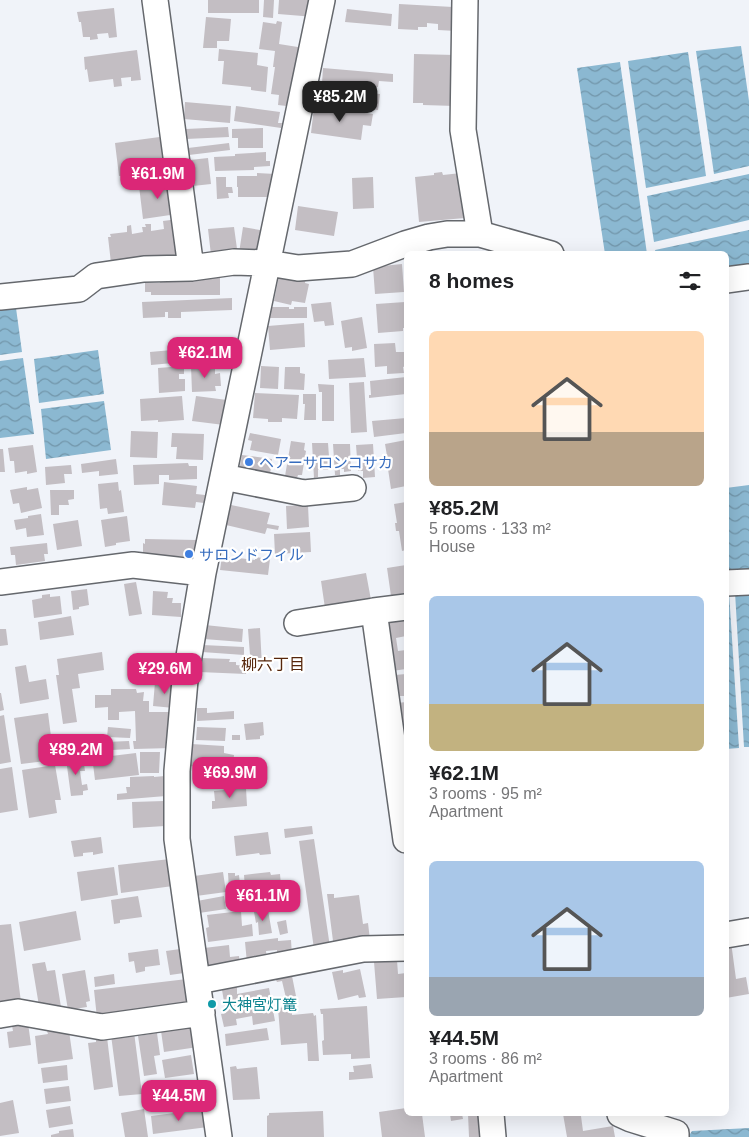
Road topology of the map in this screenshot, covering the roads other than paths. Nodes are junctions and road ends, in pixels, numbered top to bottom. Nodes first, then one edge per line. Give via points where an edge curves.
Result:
1 (155, 0) edge
2 (322, 0) edge
3 (465, 0) edge
4 (480, 234) junction
5 (406, 249) edge
6 (540, 251) edge
7 (268, 263) junction
8 (191, 268) junction
9 (749, 277) edge
10 (729, 280) edge
11 (0, 297) edge
12 (223, 477) junction
13 (353, 488) dead end
14 (203, 573) junction
15 (0, 582) edge
16 (749, 582) edge
17 (729, 583) edge
18 (404, 607) edge
19 (374, 611) junction
20 (297, 623) dead end
21 (404, 826) edge
22 (749, 931) edge
23 (729, 934) edge
24 (404, 948) edge
25 (198, 980) junction
26 (202, 1013) junction
27 (0, 1015) edge
28 (491, 1116) edge
29 (624, 1116) edge
30 (219, 1137) edge
31 (493, 1137) edge
32 (676, 1137) edge

1 - 8 street
2 - 7 street
3 - 4 street via 463,130
4 - 5 street via 429,237
4 - 6 street
5 - 7 street via 352,264 298,268
7 - 8 street via 234,262
7 - 12 street
8 - 11 street via 144,269 96,276 79,289
9 - 10 street
12 - 13 street via 304,493
12 - 14 street
14 - 15 street via 133,565
14 - 25 street via 185,680 177,770 177,839
16 - 17 street
18 - 19 street
19 - 20 street
19 - 21 street
22 - 23 street
24 - 25 street via 363,949
25 - 26 street
26 - 27 street via 102,1027 18,1012
26 - 30 street
28 - 31 street
29 - 32 street via 676,1133

